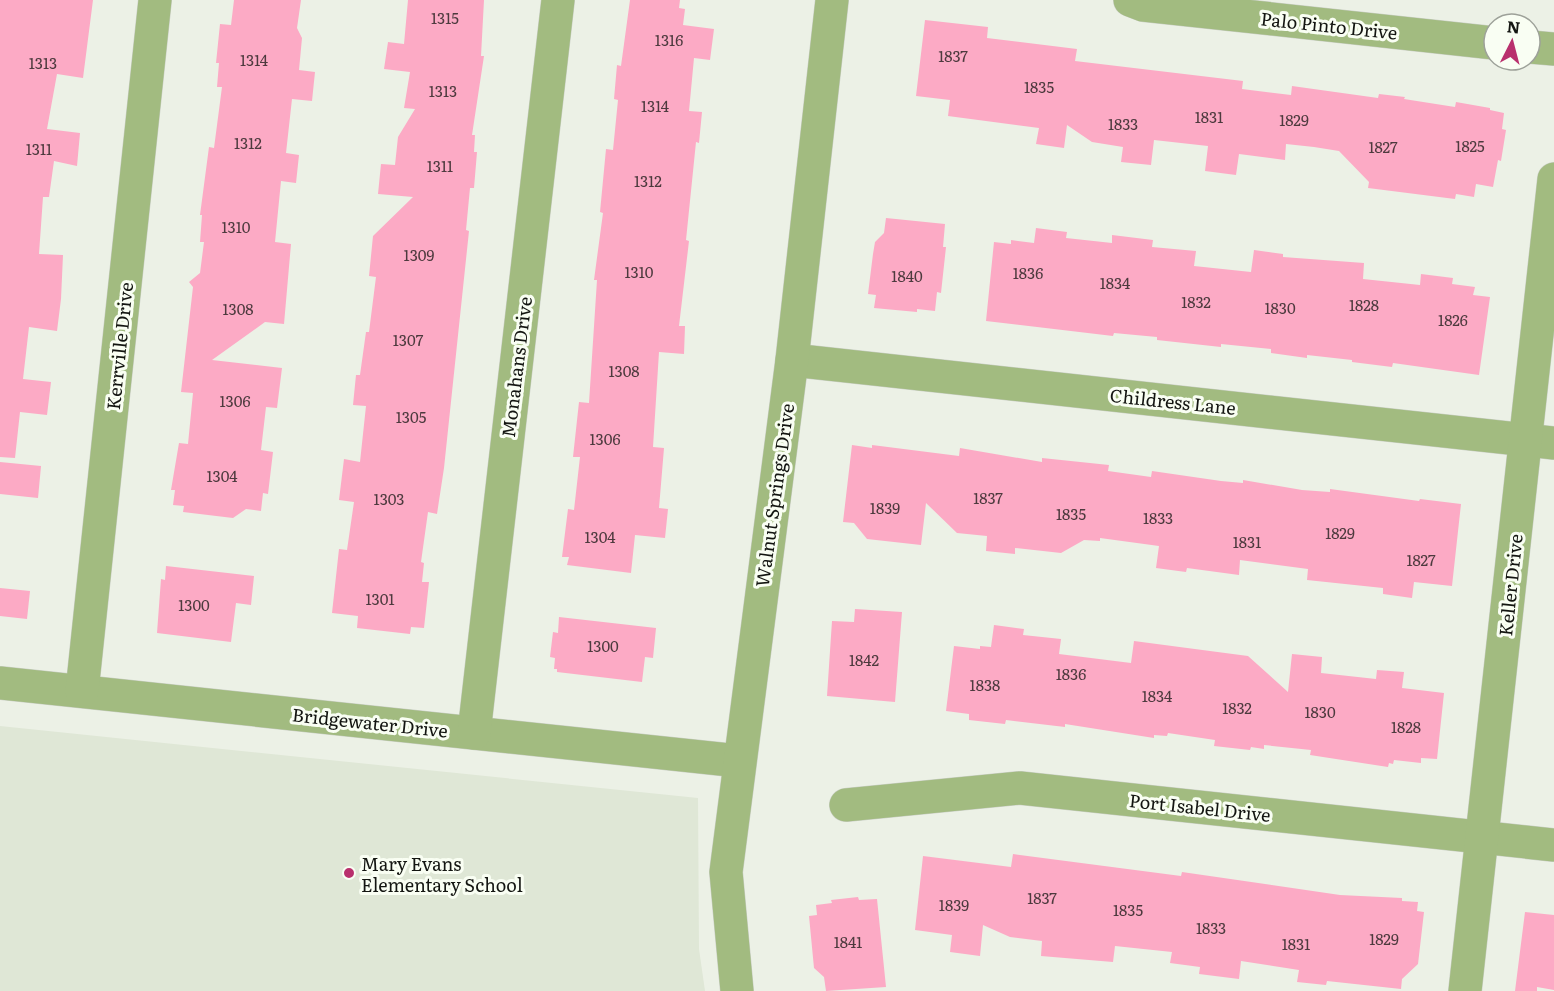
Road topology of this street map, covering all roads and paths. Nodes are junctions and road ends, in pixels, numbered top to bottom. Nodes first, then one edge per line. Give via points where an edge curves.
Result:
1 (155, 0) edge
2 (558, 0) edge
3 (832, 0) edge
4 (1130, 0) edge
5 (1482, 42) edge
6 (1554, 179) edge
7 (792, 360) junction
8 (1540, 441) edge
9 (0, 683) edge
10 (81, 691) junction
11 (474, 733) junction
12 (739, 761) junction
13 (846, 805) dead end
14 (1482, 838) junction
15 (1554, 845) edge
16 (737, 991) edge
17 (1465, 991) edge

1 - 10 street, Kerrville Drive
2 - 11 street, Monahans Drive
3 - 7 street, Walnut Springs Drive
4 - 5 street, Palo Pinto Drive via 1143,5
6 - 8 street, Keller Drive
7 - 8 street, Childress Lane
7 - 12 street, Walnut Springs Drive
8 - 14 street, Keller Drive
9 - 10 street, Bridgewater Drive
10 - 11 street, Bridgewater Drive
11 - 12 street, Bridgewater Drive
12 - 16 street, Walnut Springs Drive via 726,872
13 - 14 street, Port Isabel Drive via 1020,788
14 - 15 street, Port Isabel Drive
14 - 17 street, Keller Drive

